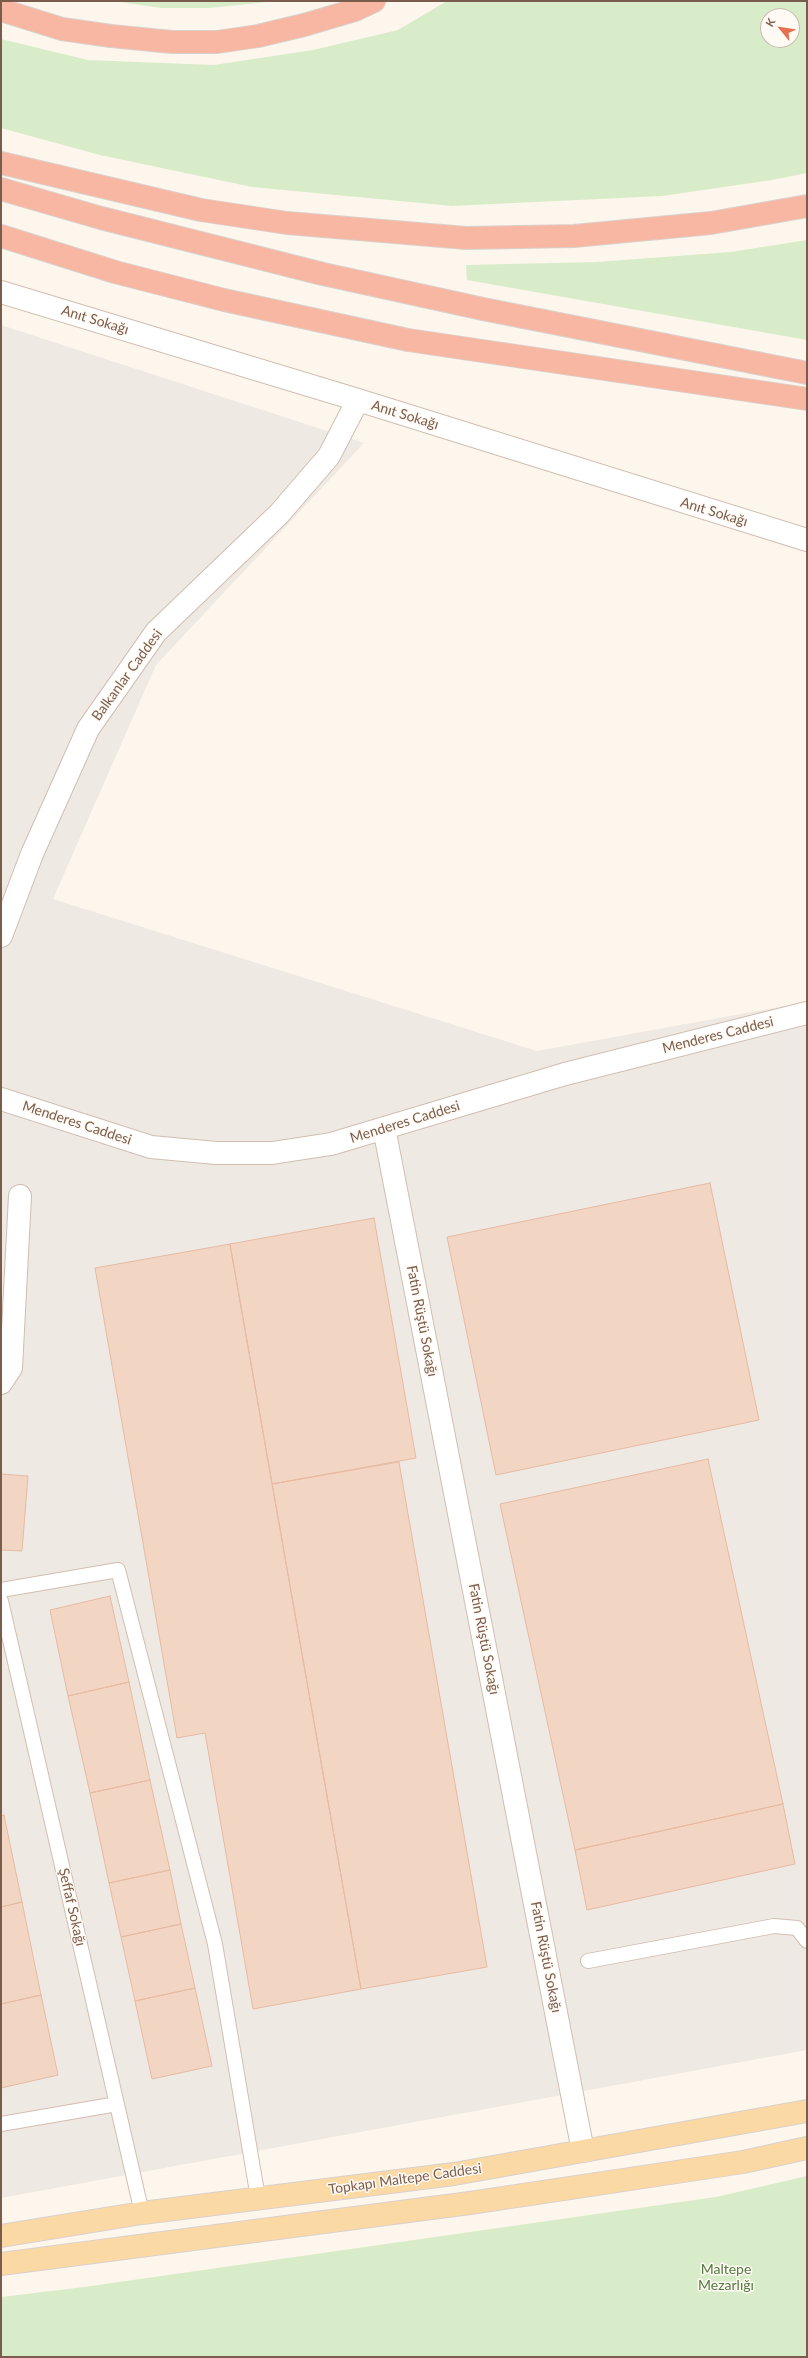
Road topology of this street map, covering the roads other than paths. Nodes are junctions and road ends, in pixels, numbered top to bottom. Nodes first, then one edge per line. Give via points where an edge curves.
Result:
1 (374, 1) edge
2 (1, 10) edge
3 (1, 163) edge
4 (1, 189) edge
5 (807, 206) edge
6 (1, 236) edge
7 (1, 292) edge
8 (807, 373) edge
9 (807, 399) edge
10 (358, 400) junction
11 (807, 540) edge
12 (1, 936) edge
13 (807, 1013) edge
14 (1, 1099) edge
15 (384, 1128) junction
16 (20, 1196) dead end
17 (1, 1383) edge
18 (1, 1590) edge
19 (1, 1601) edge
20 (807, 1941) edge
21 (588, 1961) dead end
22 (117, 2104) junction
23 (807, 2111) edge
24 (1, 2124) edge
25 (807, 2148) edge
26 (583, 2151) junction
27 (588, 2185) junction
28 (258, 2198) junction
29 (142, 2213) junction
30 (1, 2236) edge
31 (1, 2264) edge

1 - 2 highway via 355,10 304,25 258,36 216,42 172,42 111,36 62,28
3 - 5 highway via 201,210 287,223 466,238 582,236 711,223
4 - 8 highway via 101,218 324,274 483,309
6 - 9 highway via 115,272 224,300 408,340
7 - 10 street, Anıt Sokağı
10 - 11 street, Anıt Sokağı
10 - 12 street, Balkanlar Caddesi via 329,456 278,514 156,632 88,729 32,854
13 - 15 street, Menderes Caddesi via 564,1074
14 - 15 street, Menderes Caddesi via 151,1147 216,1153 272,1152 324,1145
15 - 26 street, Fatin Rüştü Sokağı
16 - 17 street via 11,1368
18 - 28 lane via 118,1570 215,1944
19 - 22 lane, Şeffaf Sokağı
20 - 21 lane via 797,1928 774,1926
22 - 24 lane
22 - 29 lane, Şeffaf Sokağı
23 - 26 main road, Topkapı Maltepe Caddesi
25 - 27 main road via 742,2162
26 - 27 main road
26 - 28 main road, Topkapı Maltepe Caddesi via 454,2174
27 - 31 main road
28 - 29 main road, Topkapı Maltepe Caddesi
29 - 30 main road, Topkapı Maltepe Caddesi

